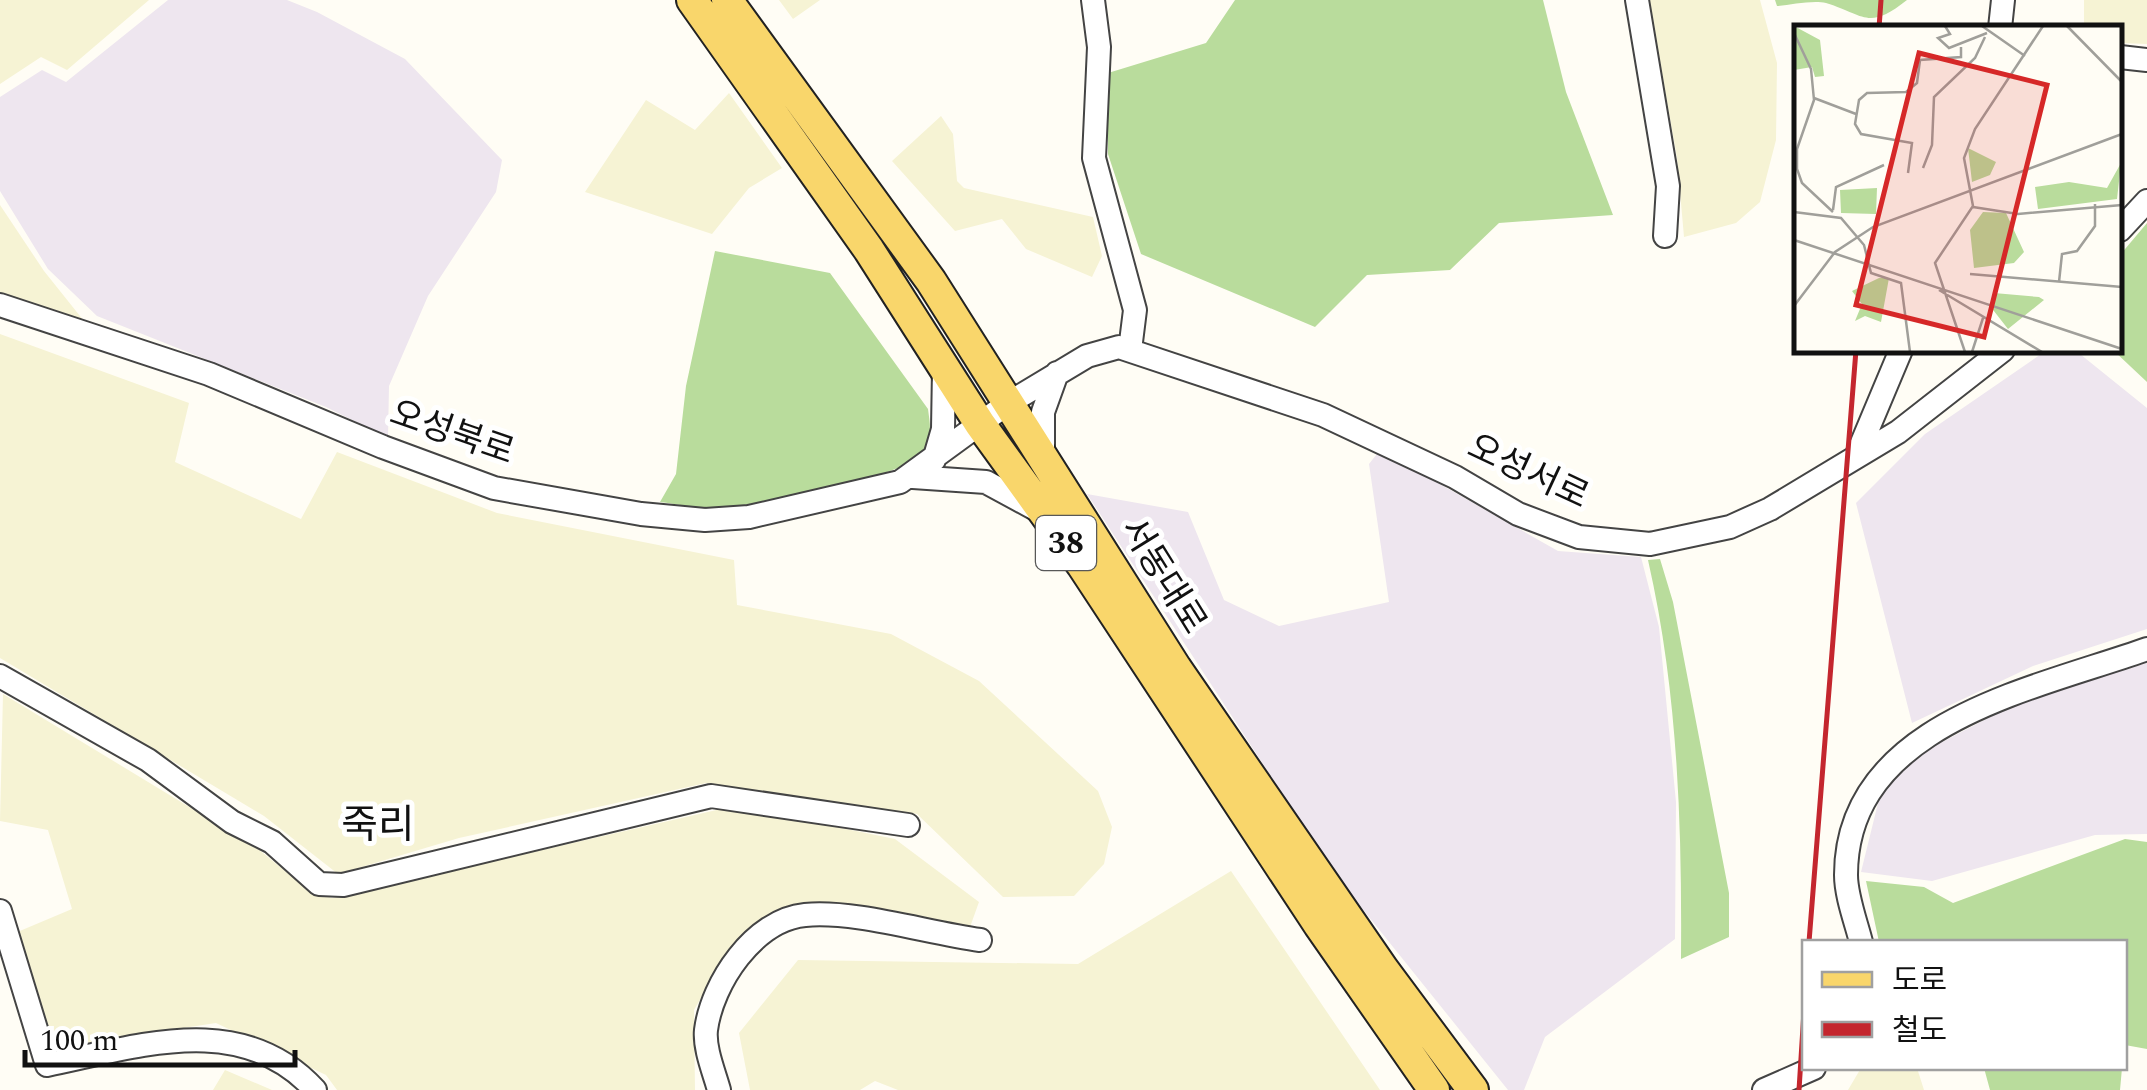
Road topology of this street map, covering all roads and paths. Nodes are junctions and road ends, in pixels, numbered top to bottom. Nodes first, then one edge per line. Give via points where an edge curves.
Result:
1 (692, 0) edge
2 (727, 0) edge
3 (1093, 0) edge
4 (1637, 0) edge
5 (2003, 0) edge
6 (2000, 25) edge
7 (2122, 57) edge
8 (2147, 60) edge
9 (2147, 201) edge
10 (2122, 228) edge
11 (1665, 236) dead end
12 (0, 305) edge
13 (1130, 350) junction
14 (1899, 352) edge
15 (2000, 352) edge
16 (943, 361) junction
17 (1057, 373) junction
18 (1007, 404) junction
19 (980, 424) junction
20 (1856, 457) junction
21 (934, 460) junction
22 (1044, 460) junction
23 (905, 479) junction
24 (1046, 514) junction
25 (2147, 650) edge
26 (0, 676) edge
27 (908, 825) dead end
28 (0, 911) edge
29 (980, 940) dead end
30 (1861, 940) edge
31 (1809, 1070) edge
32 (316, 1090) edge
33 (719, 1090) edge
34 (1434, 1090) edge
35 (1473, 1090) edge
36 (1764, 1090) edge

1 - 16 main road, 서동대로 / 38
2 - 18 main road, 서동대로 / 38 via 932,281
3 - 13 street via 1099,47 1094,158 1135,310
4 - 11 street via 1668,186
5 - 6 street
7 - 8 street
9 - 10 street
12 - 23 street, 오성북로 via 209,374 494,488 705,520 748,517
13 - 17 street via 1104,349
13 - 20 street, 오성서로 via 1323,415 1579,538 1650,544 1730,527
14 - 20 street
15 - 20 street, 오성서로
16 - 19 main road, 서동대로 / 38
16 - 21 street via 945,415
17 - 18 street
17 - 22 street via 1043,412
18 - 19 street
18 - 22 main road, 서동대로 / 38
19 - 21 street
19 - 24 main road, 서동대로 / 38
21 - 23 street
22 - 35 main road, 서동대로 / 38 via 1217,727
23 - 24 street via 986,482
24 - 34 main road, 서동대로 / 38
25 - 30 street via 2022,687 1908,748 1881,772 1865,802 1846,877
26 - 27 street via 148,760 232,822 272,842 319,884 343,885 711,796
28 - 32 street via 47,1065 211,1038 245,1043 282,1060
29 - 33 street via 848,916 785,920 734,962 712,1005 705,1034
31 - 36 street

